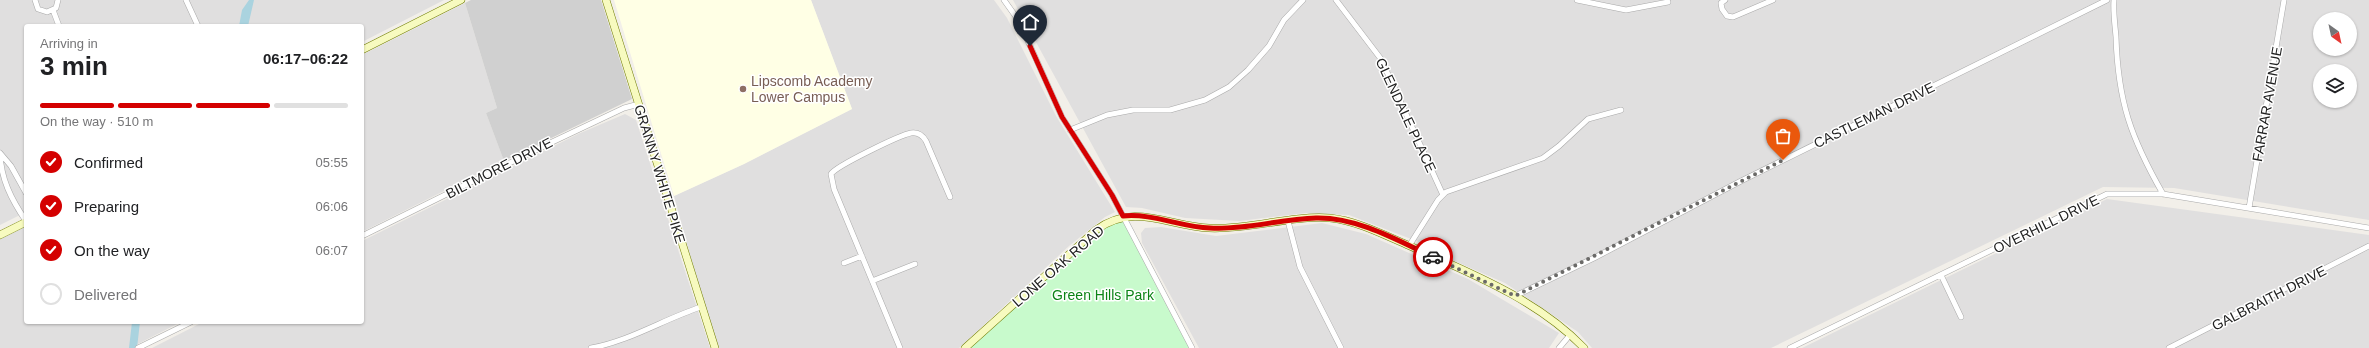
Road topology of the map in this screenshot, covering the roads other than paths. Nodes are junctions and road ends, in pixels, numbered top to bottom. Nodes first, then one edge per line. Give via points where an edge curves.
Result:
1 (35, 0) edge
2 (58, 0) edge
3 (186, 0) edge
4 (461, 0) edge
5 (606, 0) edge
6 (1004, 0) edge
7 (1303, 0) edge
8 (1336, 0) edge
9 (1577, 0) edge
10 (1725, 0) edge
11 (1773, 0) edge
12 (2107, 0) edge
13 (2114, 0) edge
14 (2284, 0) edge
15 (1668, 2) dead end
16 (52, 10) junction
17 (59, 24) edge
18 (197, 24) edge
19 (364, 49) edge
20 (638, 104) junction
21 (1621, 110) dead end
22 (1070, 130) junction
23 (0, 153) edge
24 (24, 189) edge
25 (2163, 194) junction
26 (1443, 195) junction
27 (950, 197) dead end
28 (2249, 208) junction
29 (1123, 216) junction
30 (24, 218) edge
31 (1288, 221) junction
32 (24, 222) edge
33 (2369, 228) edge
34 (0, 234) edge
35 (364, 235) edge
36 (1409, 246) junction
37 (2369, 246) edge
38 (862, 256) junction
39 (844, 263) dead end
40 (915, 264) dead end
41 (1941, 275) junction
42 (872, 280) junction
43 (1515, 296) junction
44 (701, 306) junction
45 (1961, 317) dead end
46 (187, 324) edge
47 (1570, 335) junction
48 (139, 347) edge
49 (591, 348) edge
50 (715, 348) edge
51 (900, 348) edge
52 (965, 348) edge
53 (1192, 348) edge
54 (1342, 348) edge
55 (1559, 348) edge
56 (1584, 348) edge
57 (1790, 348) edge
58 (2169, 348) edge

1 - 16 street via 41,10
2 - 16 street
3 - 18 street
4 - 19 street
5 - 20 street, GRANNY WHITE PIKE
6 - 22 street via 1018,21 1053,100
7 - 22 street via 1284,20 1269,46 1229,87 1205,100 1170,110 1133,110 1107,115
8 - 26 street, GLENDALE PLACE via 1382,60
9 - 15 street via 1626,10
10 - 11 street via 1721,3 1722,9 1727,16 1733,17
12 - 43 street, CASTLEMAN DRIVE via 1741,180
13 - 25 street via 2117,63 2124,108 2144,161
14 - 28 street, FARRAR AVENUE
16 - 17 street
20 - 35 street, BILTMORE DRIVE via 554,140
20 - 44 street, GRANNY WHITE PIKE
21 - 26 street via 1588,120 1542,158 1450,190
22 - 29 street
23 - 24 street via 11,166
23 - 30 street via 4,181
25 - 28 street, OVERHILL DRIVE
25 - 41 street, OVERHILL DRIVE via 2107,194
26 - 36 street
27 - 38 street via 926,141 919,134 902,136 835,169 830,174 831,181
28 - 33 street, OVERHILL DRIVE
29 - 31 street, LONE OAK ROAD via 1146,217 1210,228 1248,227
29 - 52 street, LONE OAK ROAD via 1107,222 1088,236
29 - 53 street
31 - 36 street, LONE OAK ROAD via 1338,219
31 - 54 street via 1300,267
32 - 34 street
36 - 43 street, LONE OAK ROAD
37 - 58 street, GALBRAITH DRIVE
38 - 39 street
38 - 42 street
40 - 42 street
41 - 45 street
41 - 57 street, OVERHILL DRIVE
42 - 51 street
43 - 47 street, LONE OAK ROAD
44 - 49 street via 632,336
44 - 50 street, GRANNY WHITE PIKE
46 - 48 street
47 - 55 street
47 - 56 street, LONE OAK ROAD

